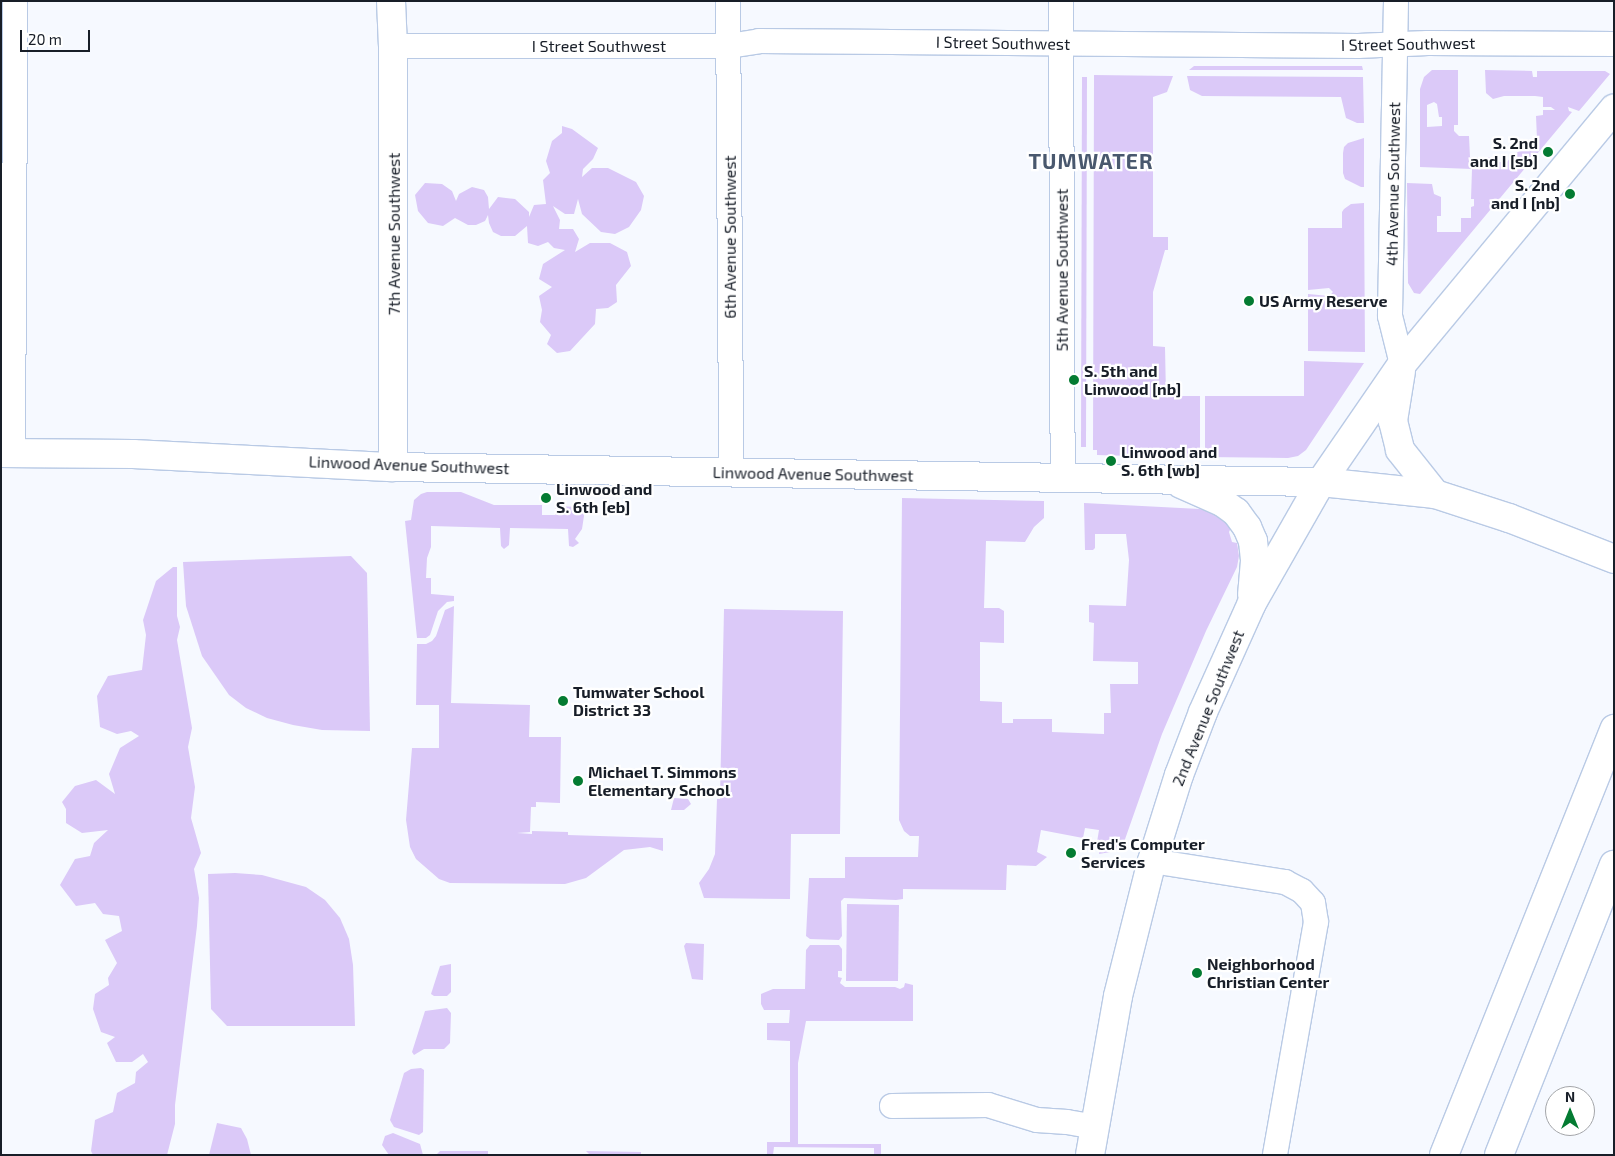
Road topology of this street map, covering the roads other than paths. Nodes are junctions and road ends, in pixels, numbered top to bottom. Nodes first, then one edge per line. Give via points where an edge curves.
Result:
1 (15, 1) edge
2 (391, 1) edge
3 (728, 1) edge
4 (1061, 1) edge
5 (1396, 1) edge
6 (1061, 44) junction
7 (1396, 44) junction
8 (1614, 44) edge
9 (394, 46) junction
10 (728, 46) junction
11 (1614, 109) edge
12 (8, 246) edge
13 (1402, 364) junction
14 (7, 453) edge
15 (394, 466) junction
16 (731, 472) junction
17 (1062, 478) junction
18 (1175, 481) junction
19 (1321, 482) junction
20 (1435, 494) junction
21 (1614, 559) edge
22 (1252, 603) junction
23 (1614, 729) edge
24 (1152, 861) junction
25 (1614, 865) edge
26 (892, 1106) dead end
27 (1094, 1127) junction
28 (1090, 1155) edge
29 (1275, 1155) edge
30 (1444, 1155) edge
31 (1499, 1155) edge

1 - 12 street
2 - 9 main road, 7th Avenue Southwest
3 - 10 street, 6th Avenue Southwest
4 - 6 street, 5th Avenue Southwest
5 - 7 street, 4th Avenue Southwest
6 - 7 street, I Street Southwest
6 - 10 street, I Street Southwest via 759,41
6 - 17 street, 5th Avenue Southwest
7 - 8 street, I Street Southwest
7 - 13 street, 4th Avenue Southwest via 1390,316
9 - 10 street, I Street Southwest
9 - 15 main road, 7th Avenue Southwest
10 - 16 street, 6th Avenue Southwest
11 - 13 main road
12 - 14 street
13 - 19 main road, 2nd Avenue Southwest
13 - 20 main road via 1393,422 1399,445
14 - 15 main road, Linwood Avenue Southwest via 133,454
15 - 16 main road, Linwood Avenue Southwest
16 - 17 main road, Linwood Avenue Southwest
17 - 18 main road, Linwood Avenue Southwest
18 - 19 main road, Linwood Avenue Southwest
18 - 22 main road via 1222,502 1236,512 1247,527 1253,541 1255,561
19 - 20 main road, Linwood Avenue Southwest
19 - 22 main road, 2nd Avenue Southwest
20 - 21 main road, Linwood Avenue Southwest via 1509,518
22 - 24 main road, 2nd Avenue Southwest via 1203,712
23 - 30 main road
24 - 27 main road, 2nd Avenue Southwest via 1118,996
24 - 29 street via 1285,882 1302,891 1313,903 1316,922
25 - 31 main road
26 - 27 street via 988,1105 1037,1120
27 - 28 main road, 2nd Avenue Southwest

